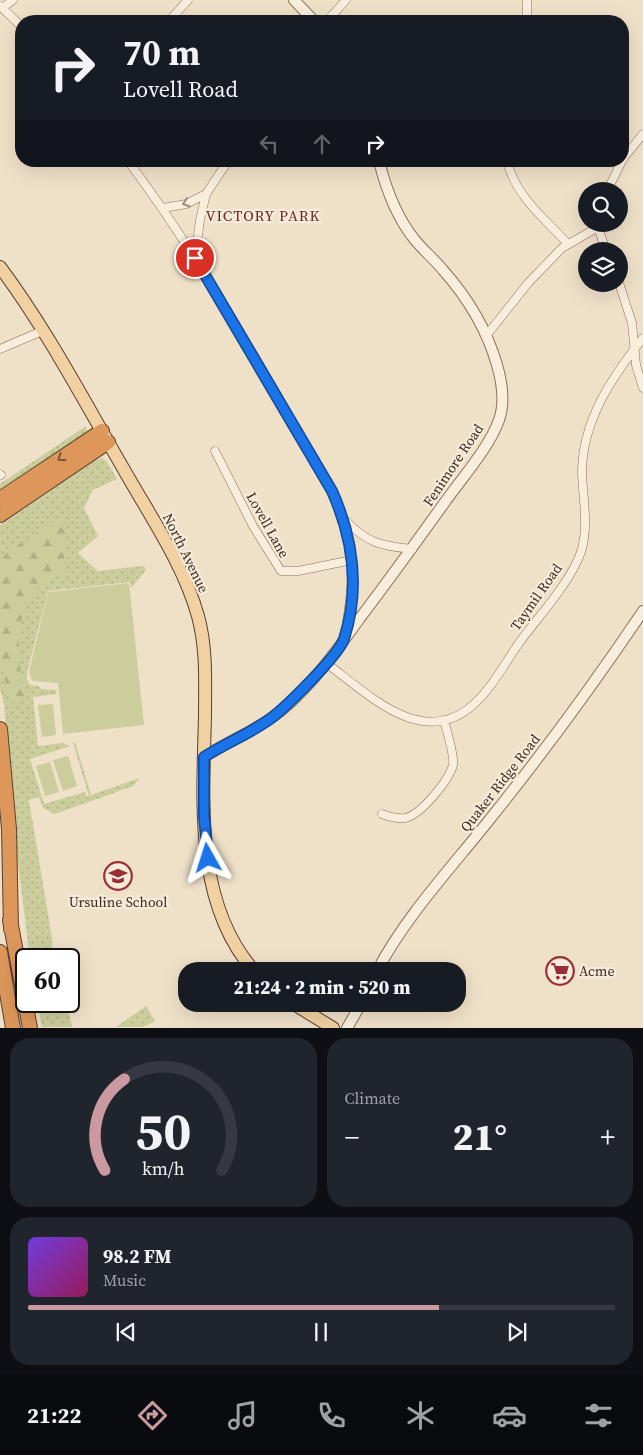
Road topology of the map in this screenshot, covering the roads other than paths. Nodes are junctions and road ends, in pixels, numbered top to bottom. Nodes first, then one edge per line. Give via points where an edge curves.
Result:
1 (13, 0) edge
2 (188, 0) edge
3 (294, 0) edge
4 (346, 0) edge
5 (527, 0) edge
6 (1, 7) edge
7 (174, 15) edge
8 (308, 15) edge
9 (332, 15) edge
10 (527, 15) edge
11 (15, 20) edge
12 (643, 134) edge
13 (629, 152) edge
14 (132, 167) edge
15 (224, 167) edge
16 (381, 167) edge
17 (508, 167) edge
18 (619, 167) edge
19 (612, 182) edge
20 (206, 194) junction
21 (163, 208) junction
22 (587, 232) edge
23 (568, 244) junction
24 (195, 258) junction
25 (0, 267) edge
26 (623, 292) edge
27 (42, 331) junction
28 (486, 336) junction
29 (643, 338) edge
30 (635, 348) junction
31 (0, 349) edge
32 (643, 388) edge
33 (105, 436) junction
34 (215, 451) dead end
35 (0, 499) edge
36 (0, 515) edge
37 (344, 519) junction
38 (412, 549) junction
39 (352, 560) junction
40 (643, 611) edge
41 (344, 641) junction
42 (326, 662) junction
43 (444, 720) junction
44 (0, 730) edge
45 (204, 757) junction
46 (382, 814) dead end
47 (0, 839) edge
48 (11, 928) junction
49 (0, 952) edge
50 (246, 962) edge
51 (382, 962) edge
52 (307, 1012) edge
53 (357, 1012) edge
54 (13, 1028) edge
55 (30, 1028) edge
56 (333, 1028) edge
57 (348, 1028) edge

1 - 6 street
2 - 7 street
3 - 8 street
4 - 9 street
5 - 10 street
6 - 11 street
12 - 13 street
14 - 21 street
15 - 20 street
16 - 28 street, Fenimore Road via 390,199 404,224 463,295
17 - 23 street via 517,189 527,202
18 - 19 street
20 -> 21 street via 186,204
20 - 24 street
21 - 24 street
22 - 23 street
23 - 28 street via 529,282
24 - 37 street via 332,491
25 - 27 main road, North Avenue
26 - 30 street
27 - 31 street
27 - 33 main road, North Avenue
28 - 38 street, Fenimore Road via 501,384 500,419
29 - 30 street, Taymil Road
30 - 32 street via 637,374
30 - 43 street, Taymil Road via 602,397 590,429 582,472 585,530 580,554 565,580 476,702 460,714
33 -> 35 highway
33 - 36 highway
33 - 45 main road, North Avenue via 172,553 194,604 205,649
34 - 39 street, Lovell Lane via 253,526 281,571 298,571
37 - 38 street via 366,539 384,546
37 - 39 street
38 - 41 street, Fenimore Road
39 - 41 street via 352,593
40 - 51 street, Quaker Ridge Road via 541,754
41 - 42 street, Fenimore Road
42 - 43 street, Taymil Road via 402,717 420,721
42 - 45 street, Fenimore Road via 283,710
43 - 46 street via 453,763 445,780 417,812 407,818
44 - 48 highway via 9,829
45 - 50 main road, North Avenue via 205,833 214,896 227,930
47 - 48 highway
48 - 55 highway
49 - 54 highway
52 - 56 main road
53 - 57 street

